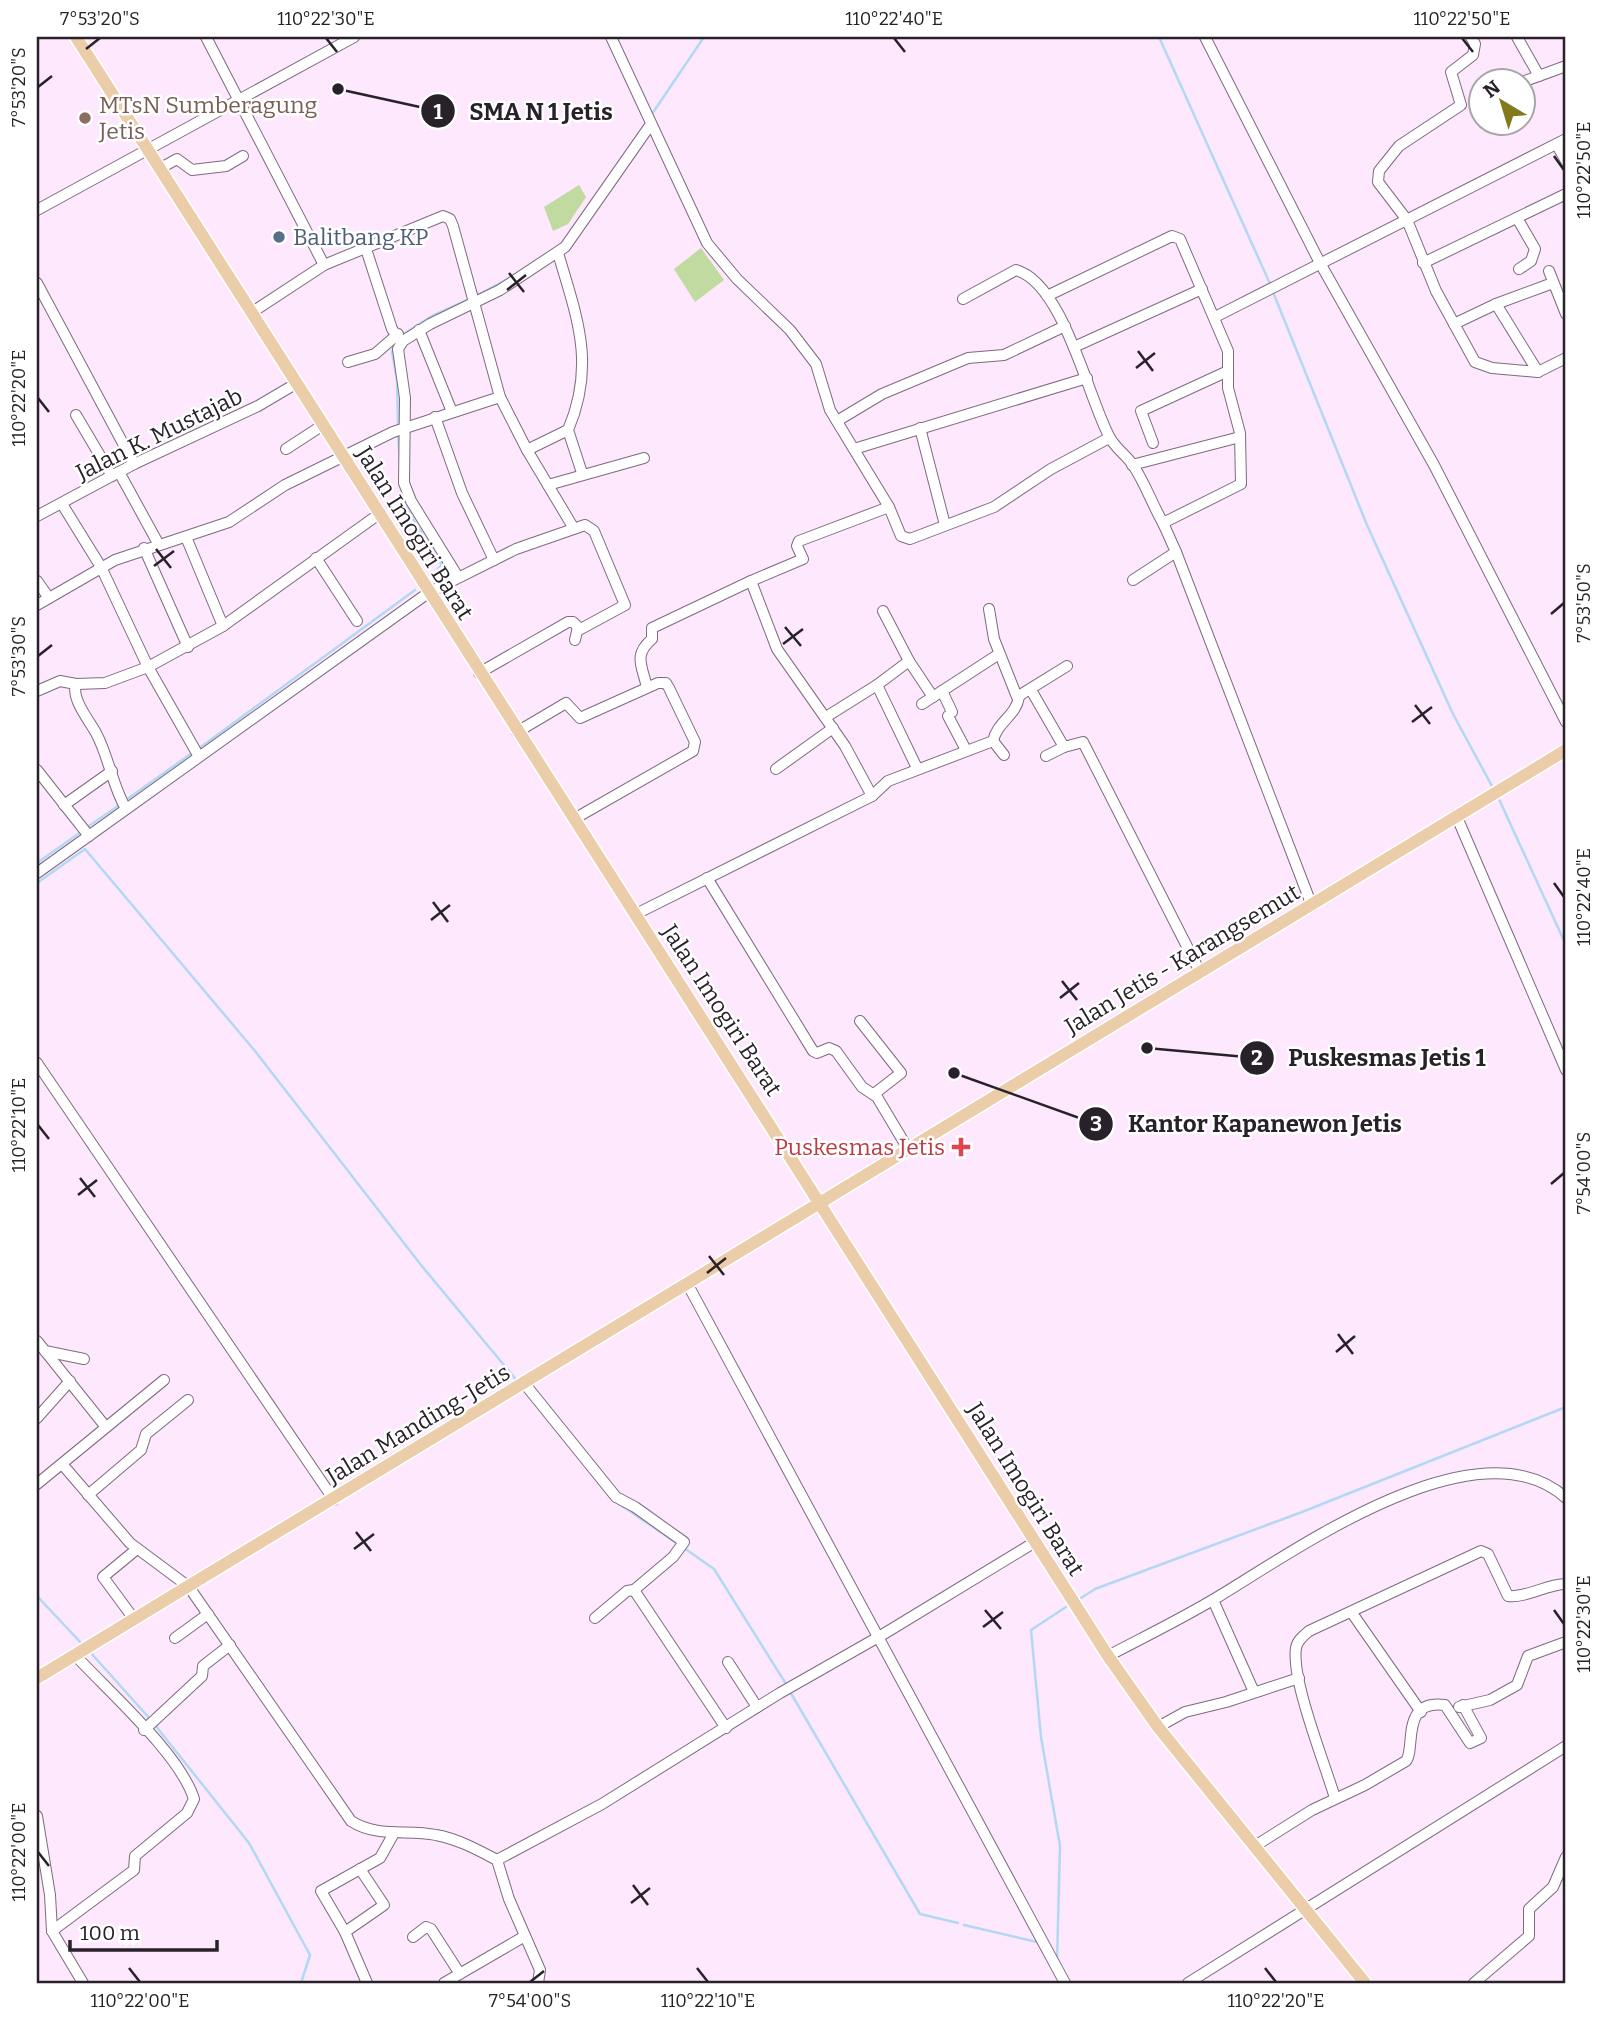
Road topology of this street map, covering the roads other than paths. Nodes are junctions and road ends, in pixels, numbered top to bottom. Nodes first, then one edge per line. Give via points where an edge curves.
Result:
1 (76, 37) edge
2 (355, 37) edge
3 (611, 37) edge
4 (1205, 37) edge
5 (1471, 37) edge
6 (1517, 37) edge
7 (211, 39) edge
8 (1566, 66) edge
9 (1539, 76) junction
10 (1536, 77) edge
11 (239, 98) junction
12 (649, 120) junction
13 (1566, 139) edge
14 (1556, 145) junction
15 (146, 148) junction
16 (243, 156) dead end
17 (1566, 161) edge
18 (159, 169) junction
19 (1566, 194) edge
20 (37, 210) edge
21 (1517, 218) junction
22 (1407, 220) junction
23 (366, 249) junction
24 (558, 253) junction
25 (1320, 263) junction
26 (1423, 263) junction
27 (324, 265) junction
28 (1519, 269) dead end
29 (1549, 271) dead end
30 (37, 283) edge
31 (1553, 283) junction
32 (1202, 289) junction
33 (1047, 296) junction
34 (963, 299) dead end
35 (473, 302) junction
36 (1496, 304) junction
37 (251, 313) junction
38 (1566, 314) edge
39 (1215, 317) junction
40 (1454, 324) junction
41 (1065, 326) junction
42 (419, 330) junction
43 (399, 338) junction
44 (1074, 347) junction
45 (1566, 358) edge
46 (348, 362) dead end
47 (1228, 371) junction
48 (1538, 372) junction
49 (1087, 378) junction
50 (297, 383) junction
51 (500, 397) junction
52 (452, 412) junction
53 (76, 415) dead end
54 (435, 417) junction
55 (837, 421) junction
56 (323, 425) junction
57 (920, 428) junction
58 (399, 429) junction
59 (568, 430) junction
60 (1240, 437) junction
61 (1109, 438) junction
62 (1153, 443) dead end
63 (286, 449) dead end
64 (854, 449) junction
65 (527, 450) junction
66 (342, 457) junction
67 (644, 458) dead end
68 (134, 464) junction
69 (1132, 465) junction
70 (116, 474) junction
71 (582, 474) junction
72 (548, 485) junction
73 (62, 504) junction
74 (889, 507) junction
75 (379, 514) junction
76 (37, 516) edge
77 (1163, 523) junction
78 (945, 525) junction
79 (573, 527) junction
80 (186, 537) junction
81 (159, 545) junction
82 (144, 548) junction
83 (1176, 552) junction
84 (316, 558) junction
85 (494, 559) junction
86 (101, 567) junction
87 (458, 577) junction
88 (751, 580) junction
89 (1133, 580) dead end
90 (37, 581) edge
91 (428, 593) junction
92 (49, 598) junction
93 (37, 605) edge
94 (989, 609) dead end
95 (883, 611) dead end
96 (357, 621) dead end
97 (223, 626) junction
98 (580, 629) junction
99 (575, 640) dead end
100 (188, 647) junction
101 (999, 654) junction
102 (909, 661) junction
103 (1067, 666) dead end
104 (148, 667) junction
105 (479, 673) junction
106 (76, 684) junction
107 (877, 685) junction
108 (647, 687) junction
109 (1031, 690) junction
110 (37, 691) edge
111 (937, 694) junction
112 (1019, 697) junction
113 (922, 704) dead end
114 (826, 717) junction
115 (1566, 722) edge
116 (833, 728) junction
117 (517, 732) junction
118 (993, 740) junction
119 (1064, 747) junction
120 (195, 750) junction
121 (965, 750) junction
122 (1566, 750) edge
123 (1004, 755) dead end
124 (1046, 756) dead end
125 (917, 768) junction
126 (37, 769) edge
127 (776, 769) dead end
128 (112, 771) junction
129 (872, 796) junction
130 (123, 804) junction
131 (64, 805) junction
132 (1456, 815) junction
133 (575, 819) junction
134 (85, 830) junction
135 (37, 873) edge
136 (707, 878) junction
137 (1312, 906) junction
138 (636, 914) junction
139 (1200, 972) junction
140 (860, 1021) dead end
141 (37, 1063) edge
142 (1566, 1070) edge
143 (874, 1094) junction
144 (908, 1149) junction
145 (819, 1202) junction
146 (688, 1284) junction
147 (37, 1341) edge
148 (45, 1351) junction
149 (84, 1359) dead end
150 (164, 1380) dead end
151 (70, 1381) junction
152 (522, 1385) junction
153 (188, 1400) dead end
154 (37, 1418) edge
155 (105, 1426) junction
156 (62, 1464) junction
157 (37, 1484) edge
158 (88, 1495) junction
159 (1566, 1498) edge
160 (334, 1500) junction
161 (1035, 1542) junction
162 (137, 1549) junction
163 (1566, 1584) edge
164 (189, 1587) junction
165 (634, 1590) junction
166 (1213, 1600) junction
167 (1352, 1613) junction
168 (208, 1614) junction
169 (595, 1618) dead end
170 (134, 1619) junction
171 (175, 1638) dead end
172 (876, 1639) junction
173 (1566, 1642) edge
174 (230, 1645) junction
175 (76, 1653) junction
176 (1108, 1656) junction
177 (728, 1662) dead end
178 (37, 1678) edge
179 (1299, 1678) junction
180 (1254, 1692) junction
181 (1463, 1705) junction
182 (757, 1707) junction
183 (1421, 1712) junction
184 (1452, 1712) junction
185 (1158, 1727) junction
186 (145, 1728) junction
187 (726, 1728) junction
188 (1566, 1746) edge
189 (1335, 1798) junction
190 (37, 1816) edge
191 (392, 1838) junction
192 (1255, 1846) junction
193 (1566, 1857) edge
194 (497, 1860) junction
195 (360, 1869) junction
196 (1307, 1910) junction
197 (52, 1931) junction
198 (345, 1932) junction
199 (525, 1936) junction
200 (413, 1937) dead end
201 (460, 1974) junction
202 (1062, 1978) edge
203 (83, 1983) edge
204 (367, 1983) edge
205 (444, 1983) edge
206 (538, 1983) edge
207 (1188, 1983) edge
208 (1365, 1983) edge
209 (1474, 1983) edge

1 - 15 main road, Jalan Imogiri Barat
2 - 11 street
3 - 12 street
4 - 25 street
5 - 22 street via 1473,55 1451,72 1461,105 1399,146 1379,171 1378,182
6 - 9 street
7 - 11 street
8 - 9 street
9 - 10 street
11 - 15 street
11 - 27 street
12 - 24 street
12 - 55 street via 707,243 809,354
13 - 14 street
14 - 17 street
14 - 22 street
15 - 18 main road, Jalan Imogiri Barat
15 - 20 street
16 - 18 street via 226,166 192,170 179,158
18 - 37 main road, Jalan Imogiri Barat
19 - 21 street
21 - 26 street
21 - 28 street via 1535,249 1531,261
22 - 25 street
22 - 26 street
23 - 27 street
23 - 35 street via 437,218 450,219
23 - 43 street
24 - 35 street
24 - 59 street via 581,333 580,401
25 - 39 street
25 - 115 street via 1433,465
26 - 40 street
27 - 37 street
29 - 31 street
30 - 68 street
31 - 36 street
31 - 38 street
32 - 33 street via 1188,250 1172,236
32 - 39 street
32 - 44 street
33 - 34 street via 1016,270
33 - 41 street
35 - 42 street
35 - 51 street
36 - 40 street
36 - 48 street
37 - 50 main road, Jalan Imogiri Barat
39 - 47 street via 1228,351
40 - 48 street via 1475,362
41 - 44 street
41 - 55 street via 1004,355 968,358 882,394
42 - 43 street
42 - 52 street
43 - 46 street via 375,354
43 - 58 street via 397,356 405,398
44 - 49 street
45 - 48 street
47 - 60 street
47 - 62 street via 1141,411
49 - 57 street
49 - 61 street
50 - 56 main road, Jalan Imogiri Barat
50 - 68 street, Jalan K. Mustajab
51 - 52 street
51 - 65 street
52 - 54 street
53 - 70 street
54 - 58 street
54 - 85 street via 462,492
55 - 64 street
56 - 63 street
56 - 66 main road, Jalan Imogiri Barat
57 - 64 street
57 - 78 street
58 - 66 street
58 - 87 street via 407,492
59 - 65 street
59 - 71 street
60 - 69 street
60 - 77 street via 1241,484
61 - 69 street
61 - 78 street via 1051,468 995,507
64 - 74 street
65 - 72 street
66 - 75 main road, Jalan Imogiri Barat
66 - 80 street via 285,485 237,518
67 - 71 street
68 - 70 street, Jalan K. Mustajab
69 - 77 street
70 - 73 street, Jalan K. Mustajab
70 - 81 street
71 - 72 street
72 - 79 street
73 - 76 street, Jalan K. Mustajab
73 - 86 street
74 - 78 street via 905,539
74 - 88 street via 799,541 803,559
75 - 84 street
75 - 91 main road, Jalan Imogiri Barat
77 - 83 street
79 - 85 street
79 - 98 street via 585,525 594,531 625,605
80 - 81 street
80 - 97 street
81 - 82 street
82 - 86 street
82 - 100 street
83 - 89 street
83 - 137 street
84 - 96 street
84 - 97 street
85 - 87 street
86 - 92 street
86 - 104 street
87 - 91 street
88 - 108 street via 652,628 652,639 640,654
88 - 114 street via 777,649
90 - 92 street
91 - 105 main road, Jalan Imogiri Barat
91 - 120 street
92 - 93 street
94 - 101 street
95 - 102 street
97 - 100 street
98 - 99 street via 574,633
98 - 105 street via 568,622
100 - 104 street
101 - 111 street
101 - 112 street
102 - 107 street
102 - 111 street
103 - 109 street
104 - 106 street via 115,681
104 - 120 street
105 - 117 main road, Jalan Imogiri Barat
106 - 110 street via 60,681
106 - 128 street via 75,695
107 - 114 street
107 - 125 street
108 - 117 street via 582,717 566,703
108 - 133 street via 666,684 695,747
109 - 112 street
109 - 119 street
111 - 113 street
111 - 121 street
112 - 118 street via 1017,708
114 - 116 street
116 - 127 street
116 - 129 street
117 - 133 main road, Jalan Imogiri Barat
118 - 121 street
118 - 123 street
119 - 124 street
119 - 139 street via 1084,744
120 - 130 street
121 - 125 street
122 - 132 main road, Jalan Jetis - Karangsemut
125 - 129 street via 888,780
126 - 131 street
128 - 130 street
128 - 131 street
129 - 136 street
130 - 134 street
131 - 134 street
132 - 137 main road, Jalan Jetis - Karangsemut
132 - 142 street
133 - 138 main road, Jalan Imogiri Barat
134 - 135 street
136 - 138 street
136 - 143 street via 813,1051 833,1048 862,1087
137 - 139 main road, Jalan Jetis - Karangsemut
138 - 145 main road, Jalan Imogiri Barat
139 - 144 main road, Jalan Jetis - Karangsemut
140 - 143 street via 901,1073
141 - 160 street
143 - 144 street
144 - 145 main road, Jalan Jetis - Karangsemut
145 - 146 main road, Jalan Manding-Jetis
145 - 161 main road, Jalan Imogiri Barat
146 - 152 main road, Jalan Manding-Jetis
146 - 172 street
147 - 148 street
148 - 149 street
148 - 151 street
150 - 155 street
151 - 154 street
151 - 155 street
152 - 160 main road, Jalan Manding-Jetis
152 - 165 street via 616,1497 684,1542
153 - 158 street via 146,1434 141,1450
155 - 156 street
156 - 157 street
156 - 158 street
158 - 162 street
159 - 166 street via 1552,1485 1510,1472 1410,1490 1372,1506
160 - 164 main road, Jalan Manding-Jetis
161 - 172 street
161 - 176 main road, Jalan Imogiri Barat
162 - 164 street
162 - 170 street via 103,1578
163 - 167 street via 1508,1596 1488,1555 1481,1551
164 - 168 street
164 - 170 main road, Jalan Manding-Jetis
165 - 169 street
165 - 187 street
166 - 176 street
166 - 180 street
167 - 179 street via 1301,1637 1296,1647
167 - 183 street
168 - 171 street
168 - 174 street
170 - 175 main road, Jalan Manding-Jetis
172 - 182 street
172 - 202 street
173 - 181 street via 1528,1656 1518,1684 1504,1693
174 - 186 street via 203,1666 202,1676
174 - 191 street via 348,1818
175 - 178 main road, Jalan Manding-Jetis
175 - 186 street
176 - 185 main road, Jalan Imogiri Barat
177 - 182 street
179 - 180 street
179 - 189 street
180 - 185 street via 1185,1712
181 - 184 street
181 - 184 street via 1481,1738 1469,1743
182 - 187 street
183 - 184 street via 1439,1704
183 - 189 street via 1410,1730 1410,1757
185 - 192 main road, Jalan Imogiri Barat
186 - 197 street via 188,1781 194,1799 187,1813 135,1856 134,1870
187 - 194 street via 602,1804
188 - 196 street
189 - 192 street
190 - 197 street
191 - 194 street via 436,1835
191 - 195 street via 380,1858
192 - 196 main road, Jalan Imogiri Barat
193 - 209 street via 1553,1887 1529,1909 1529,1936
194 - 199 street
195 - 198 street via 384,1905
195 - 198 street via 321,1891
196 - 207 street
196 - 208 main road, Jalan Imogiri Barat
197 - 203 street
198 - 204 street
199 - 201 street
199 - 206 street via 542,1975
200 - 201 street via 431,1928
201 - 205 street

